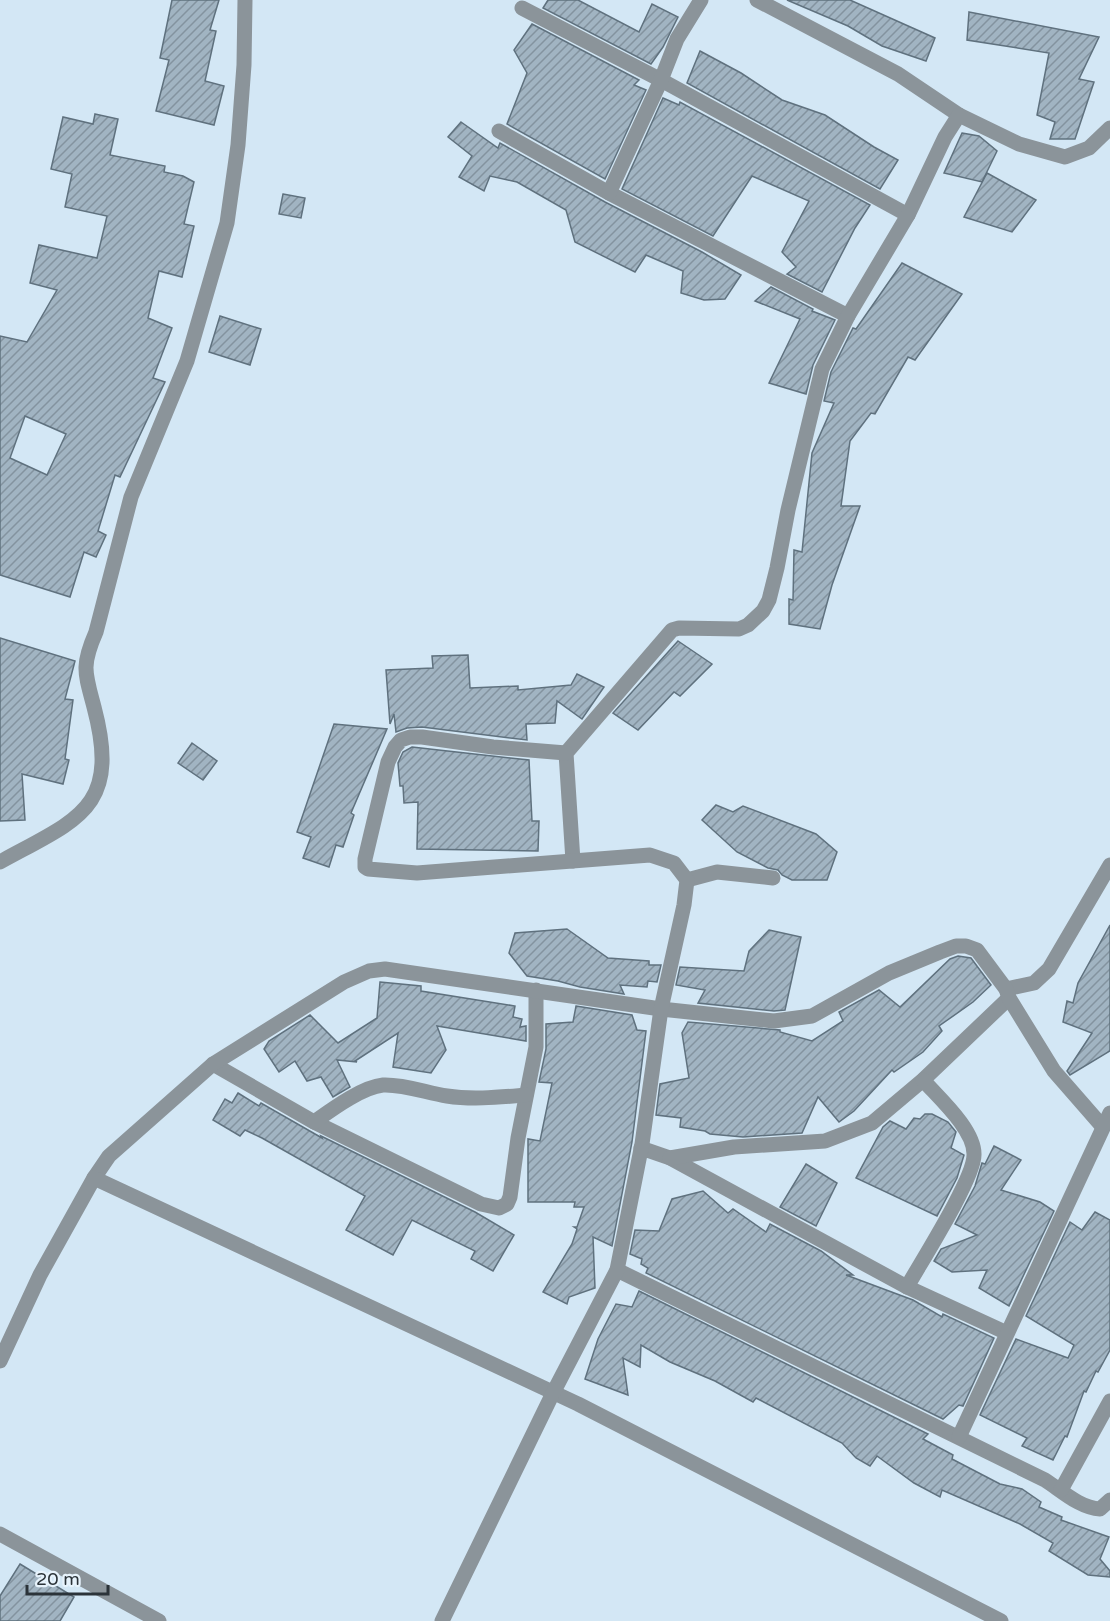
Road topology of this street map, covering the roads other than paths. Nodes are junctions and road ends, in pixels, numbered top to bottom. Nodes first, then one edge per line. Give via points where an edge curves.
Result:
1 (245, 0) edge
2 (701, 0) edge
3 (758, 0) edge
4 (522, 8) dead end
5 (661, 80) junction
6 (959, 115) junction
7 (1110, 128) edge
8 (499, 131) dead end
9 (609, 193) junction
10 (908, 215) junction
11 (848, 316) junction
12 (566, 753) junction
13 (573, 861) junction
14 (0, 862) edge
15 (1110, 866) edge
16 (773, 878) dead end
17 (687, 880) junction
18 (536, 990) junction
19 (1008, 994) junction
20 (661, 1009) junction
21 (213, 1064) junction
22 (923, 1080) junction
23 (526, 1095) junction
24 (1106, 1119) edge
25 (315, 1122) junction
26 (641, 1148) junction
27 (670, 1158) junction
28 (94, 1178) junction
29 (617, 1270) junction
30 (907, 1287) junction
31 (1007, 1333) junction
32 (0, 1361) edge
33 (553, 1393) junction
34 (1110, 1401) edge
35 (959, 1437) junction
36 (1061, 1490) junction
37 (1110, 1500) edge
38 (0, 1534) edge
39 (159, 1621) edge
40 (442, 1621) edge
41 (1001, 1621) edge

1 - 14 street via 244,65 227,223 187,361 131,497 84,669 103,745 102,777 90,804 70,823
2 - 5 street via 677,39
3 - 6 street via 898,74
4 - 5 street
5 - 9 street
5 - 10 street
6 - 7 street via 1019,144 1065,157 1089,148
6 - 10 street
8 - 9 street
9 - 11 street
10 - 11 street
11 - 12 street via 822,369 777,568 763,611 739,629 672,630
12 - 13 street
12 - 13 street via 422,737 401,740 388,762 365,867 417,873
13 - 17 street via 650,855 674,863
15 - 19 street via 1049,969 1034,983
16 - 17 street via 717,872
17 - 20 street
18 - 20 street
18 - 21 street via 385,969 369,971 344,982
18 - 23 street via 536,1047
19 - 20 street via 976,950 956,946 889,973 812,1016 774,1021
19 - 22 street
19 - 24 street via 1054,1071
20 - 26 street
21 - 25 street
21 - 28 street via 110,1156
22 - 27 street via 872,1124 825,1141 734,1147
22 - 30 street via 964,1126 974,1156 967,1180
23 - 25 street via 450,1097 381,1085 345,1100
23 - 25 street via 510,1197 499,1208 481,1204
24 - 31 street
26 - 27 street
26 - 29 street
27 - 30 street
28 - 32 street via 40,1275
28 - 33 street
29 - 33 street
29 - 35 street
30 - 31 street
31 - 35 street
33 - 40 street
33 - 41 street
34 - 36 street
35 - 36 street
36 - 37 street via 1093,1508 1100,1509
38 - 39 street

